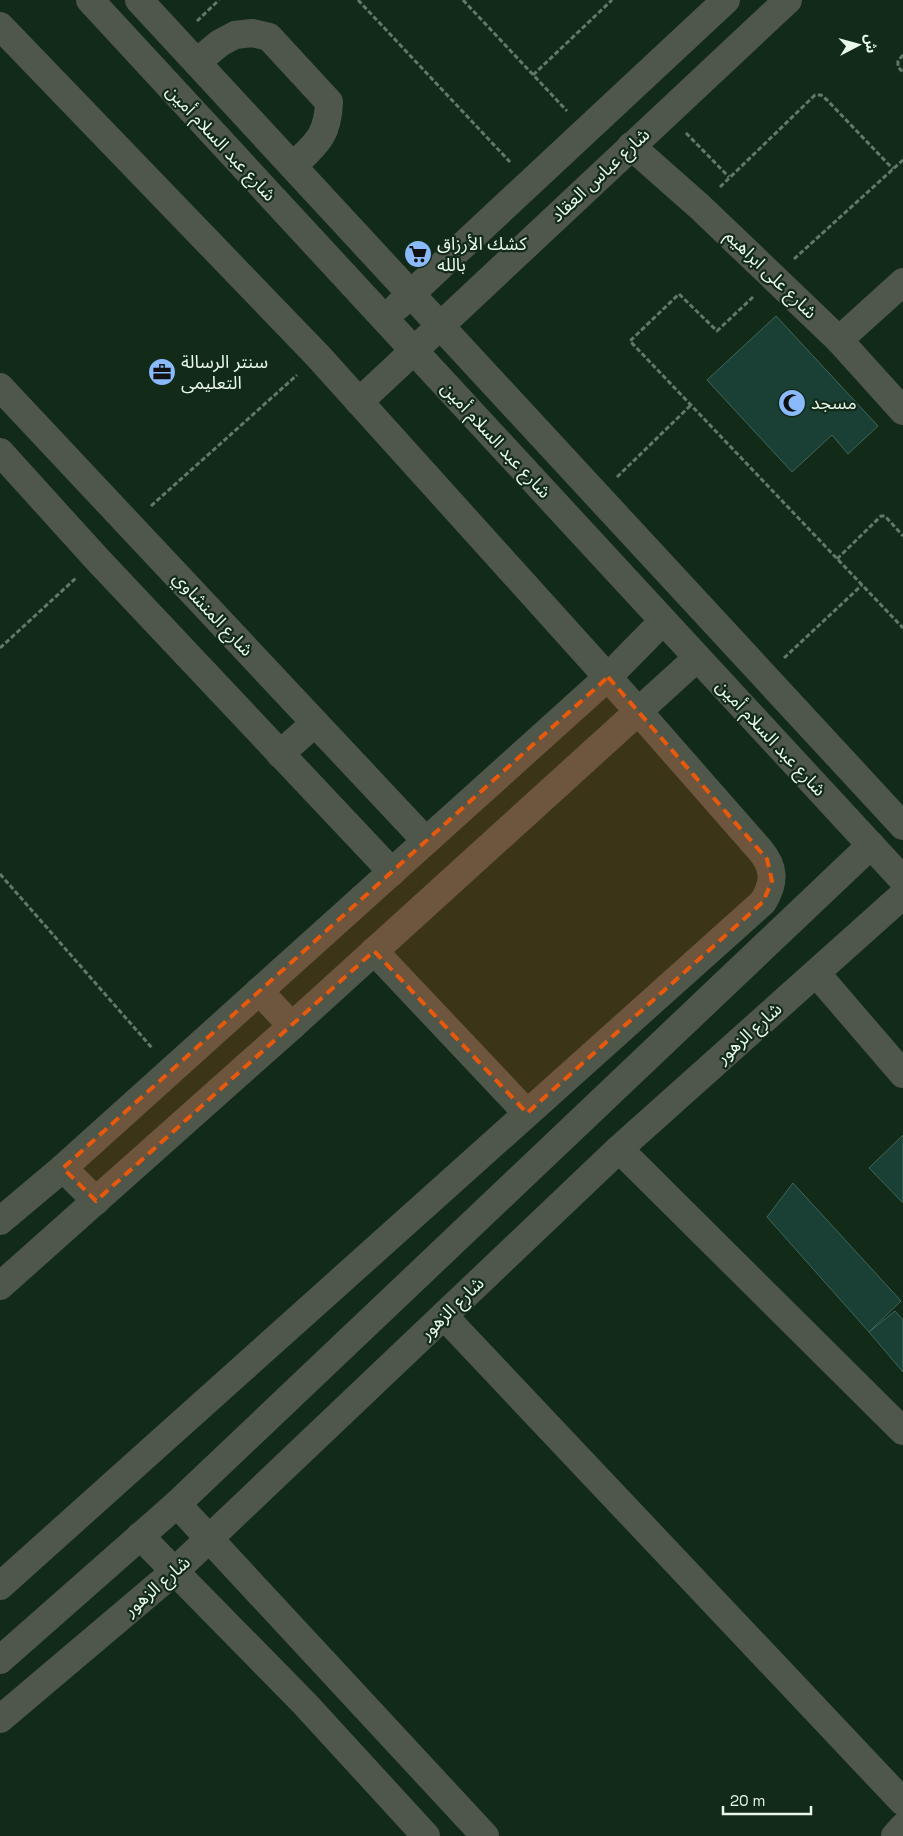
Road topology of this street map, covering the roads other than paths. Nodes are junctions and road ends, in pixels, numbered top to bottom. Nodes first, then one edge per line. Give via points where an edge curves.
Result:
1 (90, 0) edge
2 (140, 0) edge
3 (726, 0) edge
4 (788, 0) edge
5 (0, 26) edge
6 (197, 62) junction
7 (631, 146) junction
8 (293, 166) junction
9 (903, 282) edge
10 (412, 294) junction
11 (385, 320) junction
12 (440, 325) junction
13 (840, 340) junction
14 (413, 350) junction
15 (0, 387) edge
16 (359, 402) junction
17 (903, 410) edge
18 (0, 452) edge
19 (663, 621) junction
20 (697, 658) junction
21 (608, 677) junction
22 (639, 712) junction
23 (314, 723) junction
24 (280, 754) junction
25 (903, 826) edge
26 (426, 841) junction
27 (871, 845) junction
28 (392, 872) junction
29 (903, 880) edge
30 (903, 896) edge
31 (374, 951) junction
32 (816, 973) junction
33 (259, 991) junction
34 (292, 1026) junction
35 (903, 1074) edge
36 (527, 1114) junction
37 (619, 1149) junction
38 (63, 1168) junction
39 (96, 1200) junction
40 (0, 1221) edge
41 (0, 1285) edge
42 (444, 1316) junction
43 (903, 1431) edge
44 (177, 1504) junction
45 (140, 1536) junction
46 (209, 1539) junction
47 (175, 1571) junction
48 (0, 1586) edge
49 (2, 1654) edge
50 (0, 1720) edge
51 (903, 1802) edge
52 (903, 1827) edge
53 (426, 1836) edge
54 (485, 1836) edge
55 (896, 1836) edge

1 - 11 street, شارع عبد السلام أمين
2 - 6 street, شارع عبد السلام أمين
3 - 10 street
4 - 7 street, شارع عباس العقاد
5 - 16 street
6 - 8 street, شارع عبد السلام أمين
6 - 8 street via 220,42 236,36 252,33 269,37 329,102 329,119 323,134
7 - 12 street, شارع عباس العقاد
7 - 13 street, شارع على ابراهيم
8 - 10 street, شارع عبد السلام أمين
9 - 13 street
10 - 11 street
10 - 12 street, شارع عبد السلام أمين
11 - 14 street, شارع عبد السلام أمين
12 - 14 street, شارع عباس العقاد
12 - 25 street, شارع عبد السلام أمين
13 - 17 street, شارع على ابراهيم
14 - 16 street, شارع عباس العقاد
14 - 19 street, شارع عبد السلام أمين
15 - 23 street, شارع المنشاوي
16 - 21 street
18 - 24 street
19 - 20 street, شارع عبد السلام أمين
19 - 21 street
20 - 22 street
20 - 27 street, شارع عبد السلام أمين
21 - 22 street
21 - 26 street
22 - 31 street
22 - 36 street via 768,859 772,870 769,892 763,902
23 - 24 street
23 - 26 street, شارع المنشاوي
24 - 28 street
26 - 28 street
27 - 29 street, شارع عبد السلام أمين
27 - 44 street
28 - 33 street
30 - 32 street, شارع الزهور
31 - 34 street
31 - 36 street
32 - 35 street
32 - 37 street, شارع الزهور
33 - 34 street
33 - 38 street
34 - 39 street
36 - 48 street
37 - 42 street, شارع الزهور
37 - 43 street
38 - 39 street
38 - 40 street
39 - 41 street
42 - 46 street, شارع الزهور
42 - 51 street
44 - 45 street
44 - 46 street
45 - 47 street
45 - 49 street
46 - 47 street, شارع الزهور
46 - 54 street
47 - 50 street, شارع الزهور
47 - 53 street via 305,1704
52 - 55 street

